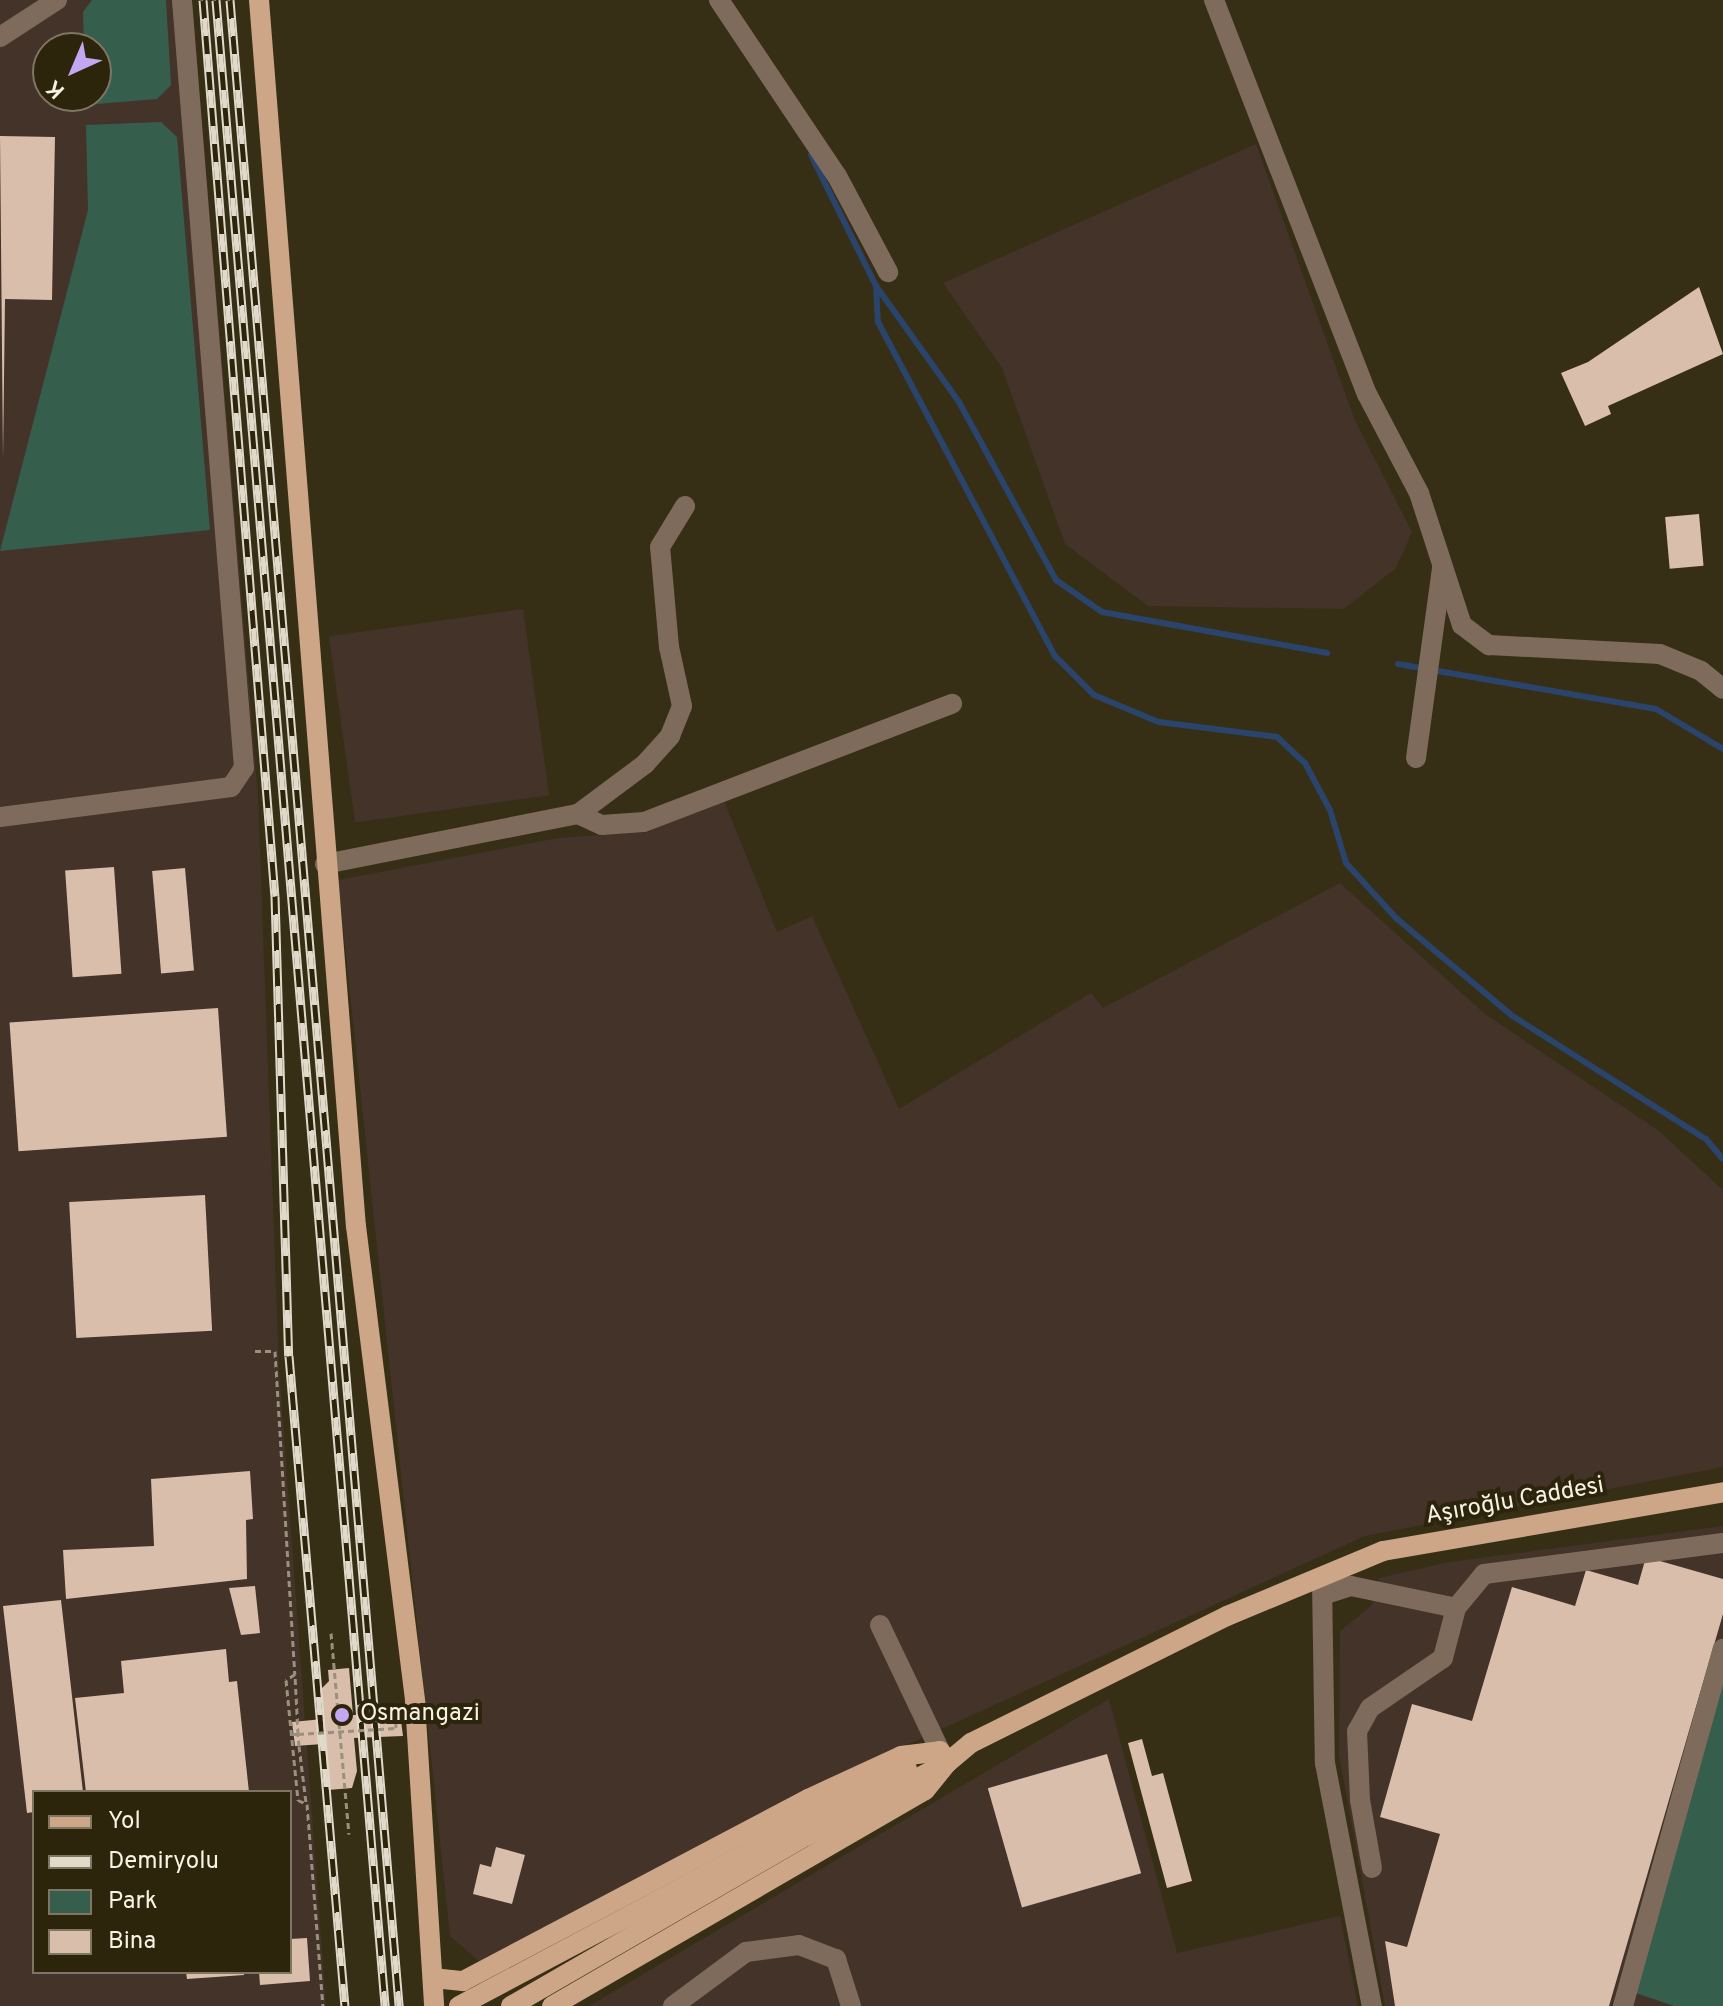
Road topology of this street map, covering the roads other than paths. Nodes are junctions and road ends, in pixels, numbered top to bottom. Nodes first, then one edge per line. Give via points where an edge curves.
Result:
1 (57, 0) edge
2 (182, 0) edge
3 (259, 0) edge
4 (719, 0) edge
5 (1214, 0) edge
6 (0, 37) edge
7 (888, 272) dead end
8 (685, 506) dead end
9 (1443, 564) junction
10 (1723, 689) edge
11 (952, 704) dead end
12 (1416, 758) dead end
13 (578, 814) junction
14 (0, 817) edge
15 (325, 864) junction
16 (1723, 1492) edge
17 (1723, 1543) edge
18 (1323, 1586) junction
19 (1456, 1608) junction
20 (880, 1625) dead end
21 (1723, 1649) edge
22 (944, 1757) junction
23 (804, 1828) junction
24 (1372, 1868) dead end
25 (433, 1978) junction
26 (434, 2006) edge
27 (459, 2006) edge
28 (511, 2006) edge
29 (552, 2006) edge
30 (673, 2006) edge
31 (851, 2006) edge
32 (1372, 2006) edge
33 (1623, 2006) edge

1 - 6 street
2 - 14 street via 244,768 231,787
3 - 15 main road
4 - 7 street via 837,176
5 - 9 street via 1367,394 1419,493
8 - 13 street via 660,547 669,647 682,706 670,736 645,764
9 - 10 street via 1462,625 1489,645 1660,654 1701,671
9 - 12 street
11 - 13 street via 644,822 602,825
13 - 15 street
15 - 25 main road via 356,1226 415,1702
16 - 18 main road, Aşıroğlu Caddesi via 1383,1551
17 - 19 street via 1484,1574
18 - 19 street via 1351,1586
18 - 22 main road, Aşıroğlu Caddesi via 1131,1661
18 - 32 street via 1325,1763
19 - 24 street via 1443,1658 1370,1708 1357,1731 1360,1800
20 - 22 street
21 - 33 street
22 - 23 main road
22 - 25 main road via 901,1756 808,1799 463,1981
22 - 29 main road via 925,1790
23 - 27 main road
23 - 28 main road
25 - 26 main road
30 - 31 street via 746,1952 799,1945 836,1959

